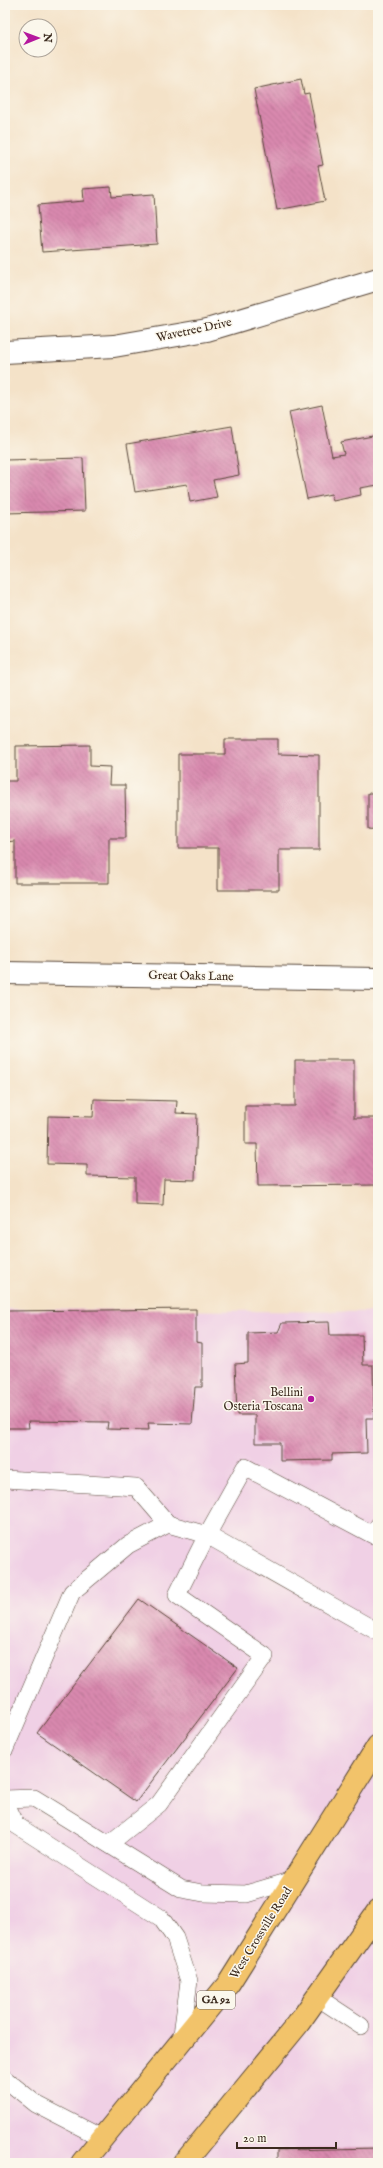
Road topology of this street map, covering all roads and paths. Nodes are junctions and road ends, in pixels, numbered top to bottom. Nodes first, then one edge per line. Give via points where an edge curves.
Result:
1 (378, 279) edge
2 (5, 352) edge
3 (5, 973) edge
4 (378, 979) edge
5 (5, 1479) edge
6 (168, 1524) junction
7 (378, 1526) edge
8 (207, 1535) junction
9 (378, 1632) edge
10 (378, 1746) edge
11 (5, 1749) edge
12 (5, 1800) edge
13 (109, 1844) junction
14 (294, 1880) junction
15 (378, 1911) edge
16 (317, 1997) junction
17 (361, 2026) dead end
18 (181, 2042) junction
19 (7, 2085) edge
20 (102, 2138) junction
21 (82, 2163) edge
22 (184, 2163) edge

1 - 2 street, Wavetree Drive via 207,330 114,346
3 - 4 street, Great Oaks Lane
5 - 6 lane via 136,1486
6 - 8 lane
6 - 11 lane via 128,1545 72,1592
7 - 8 lane via 373,1535 246,1467
8 - 9 lane
8 - 13 lane via 177,1595 265,1656 159,1804
10 - 14 main road, West Crossville Road / GA 92
12 - 13 lane via 34,1798
12 - 18 lane via 16,1825 161,1918 176,1938 189,1981
13 - 14 lane via 181,1889 203,1893 246,1894
14 - 18 main road, West Crossville Road / GA 92 via 229,1983
15 - 16 main road
16 - 17 lane
16 - 22 main road via 298,2024
18 - 20 main road, West Crossville Road / GA 92
19 - 20 lane via 36,2104
20 - 21 main road, West Crossville Road / GA 92

